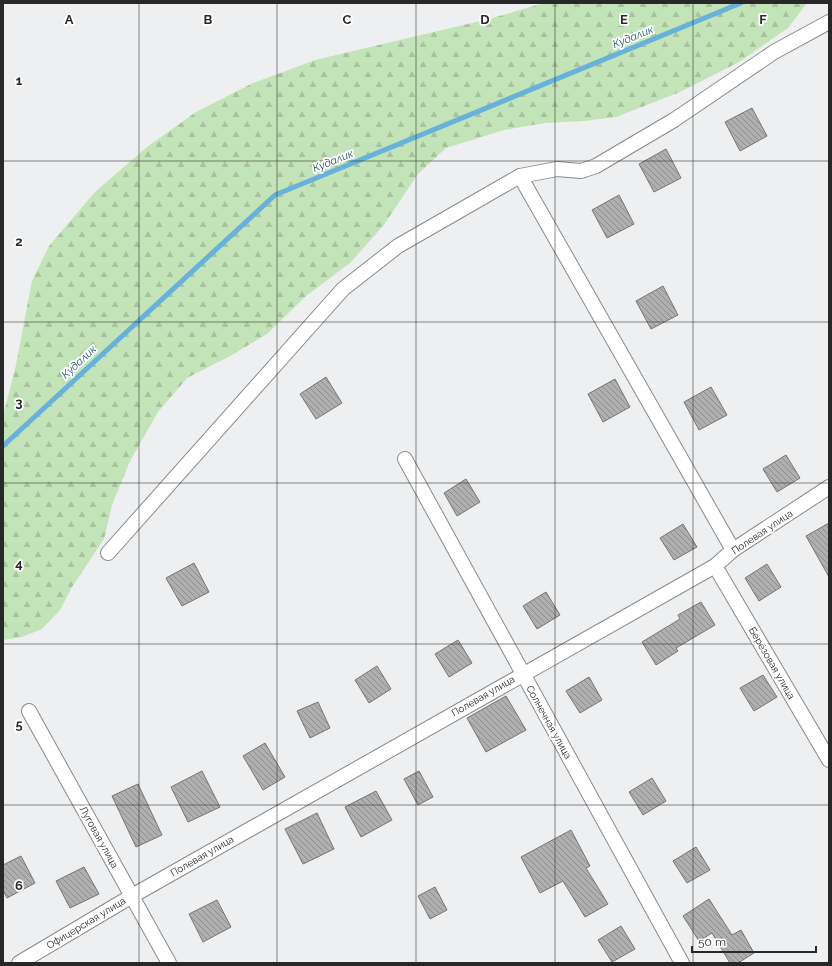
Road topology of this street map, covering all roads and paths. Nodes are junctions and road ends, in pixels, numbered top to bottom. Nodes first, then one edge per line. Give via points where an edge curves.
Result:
1 (829, 22) edge
2 (520, 176) junction
3 (405, 459) dead end
4 (829, 487) edge
5 (733, 550) junction
6 (108, 553) dead end
7 (715, 566) junction
8 (522, 674) junction
9 (29, 711) dead end
10 (829, 760) edge
11 (132, 896) junction
12 (20, 963) edge
13 (170, 963) edge
14 (682, 963) edge

1 - 2 street via 774,52 674,120 596,166 582,171 557,169
2 - 5 street
2 - 6 street via 398,246 343,289
3 - 8 street, Солнечная улица
4 - 5 street, Полевая улица
5 - 7 street, Полевая улица
7 - 8 street, Полевая улица
7 - 10 street, Берёзовая улица
8 - 11 street, Полевая улица
8 - 14 street, Солнечная улица
9 - 11 street, Луговая улица
11 - 12 street, Офицерская улица
11 - 13 street, Луговая улица

